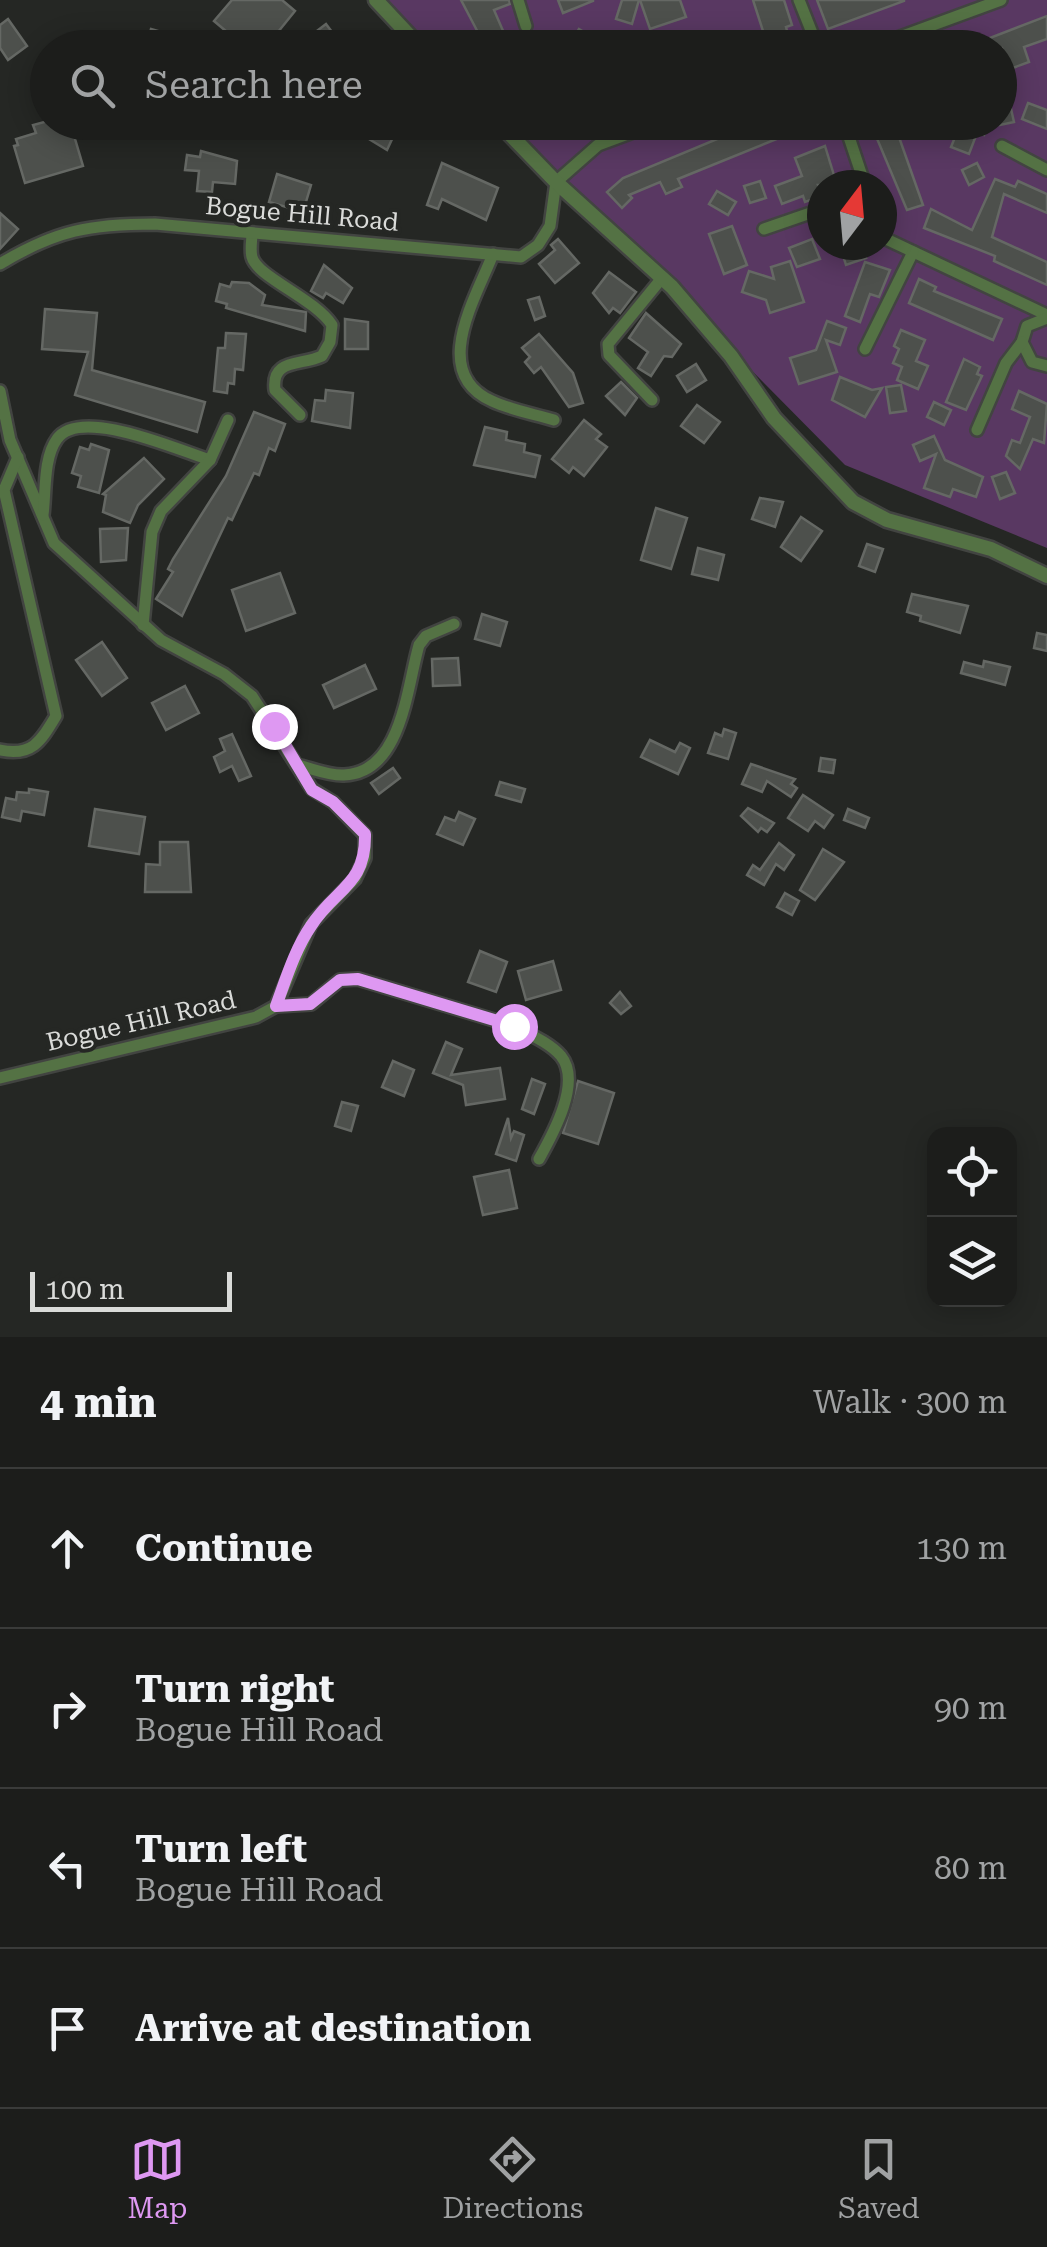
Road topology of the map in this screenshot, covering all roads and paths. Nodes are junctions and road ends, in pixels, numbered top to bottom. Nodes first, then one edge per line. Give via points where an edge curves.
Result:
1 (376, 0) edge
2 (518, 0) edge
3 (800, 0) edge
4 (1001, 0) edge
5 (526, 26) dead end
6 (404, 30) edge
7 (811, 30) edge
8 (919, 30) edge
9 (515, 140) edge
10 (611, 140) edge
11 (850, 140) edge
12 (1002, 146) dead end
13 (860, 170) edge
14 (1047, 170) edge
15 (556, 182) junction
16 (807, 214) edge
17 (764, 230) dead end
18 (252, 232) junction
19 (897, 242) edge
20 (913, 252) junction
21 (493, 254) junction
22 (0, 264) edge
23 (662, 278) junction
24 (1020, 301) junction
25 (1047, 316) edge
26 (1027, 326) junction
27 (1022, 342) junction
28 (865, 349) dead end
29 (1028, 358) junction
30 (1006, 362) junction
31 (1047, 366) edge
32 (0, 391) edge
33 (652, 400) dead end
34 (300, 415) dead end
35 (228, 420) dead end
36 (554, 420) dead end
37 (977, 430) dead end
38 (18, 457) junction
39 (210, 460) junction
40 (43, 520) junction
41 (1047, 576) edge
42 (142, 624) junction
43 (454, 624) dead end
44 (0, 750) edge
45 (297, 764) junction
46 (276, 1006) junction
47 (0, 1078) edge
48 (539, 1158) dead end

1 - 6 street
2 - 5 street
3 - 7 street
4 - 8 street
9 - 15 street
10 - 15 street
11 - 13 street
12 - 14 street
15 - 21 street, Bogue Hill Road via 550,226 538,245 521,257
15 - 23 street
16 - 17 street
18 - 21 street, Bogue Hill Road
18 - 22 street, Bogue Hill Road via 96,224 46,237
18 - 34 street via 252,258 261,273 304,295 332,324 322,356 276,373 275,390
19 - 20 street
20 - 24 street
20 - 28 street
21 - 36 street via 457,349 464,376 489,400
23 - 33 street via 608,344 608,355
23 - 41 street via 814,465 853,502 887,520 991,548
24 - 25 street
24 - 26 street
25 - 26 street
26 - 27 street
27 - 29 street
27 - 30 street
29 - 30 street
29 - 31 street
30 - 37 street
32 - 38 street
35 - 39 street
38 - 40 street
38 - 44 street via 4,490 56,716 38,746 16,754
39 - 40 street via 104,427 68,430 53,446
39 - 42 street via 156,522
40 - 42 street via 54,543
42 - 45 street via 252,696
43 - 45 street via 419,646 390,744 370,765 345,776
45 - 46 street via 312,790 365,834 365,858 355,879 311,924
46 - 47 street, Bogue Hill Road via 256,1017
46 - 48 street, Bogue Hill Road via 310,1004 340,980 358,979 534,1037 562,1056 569,1078

